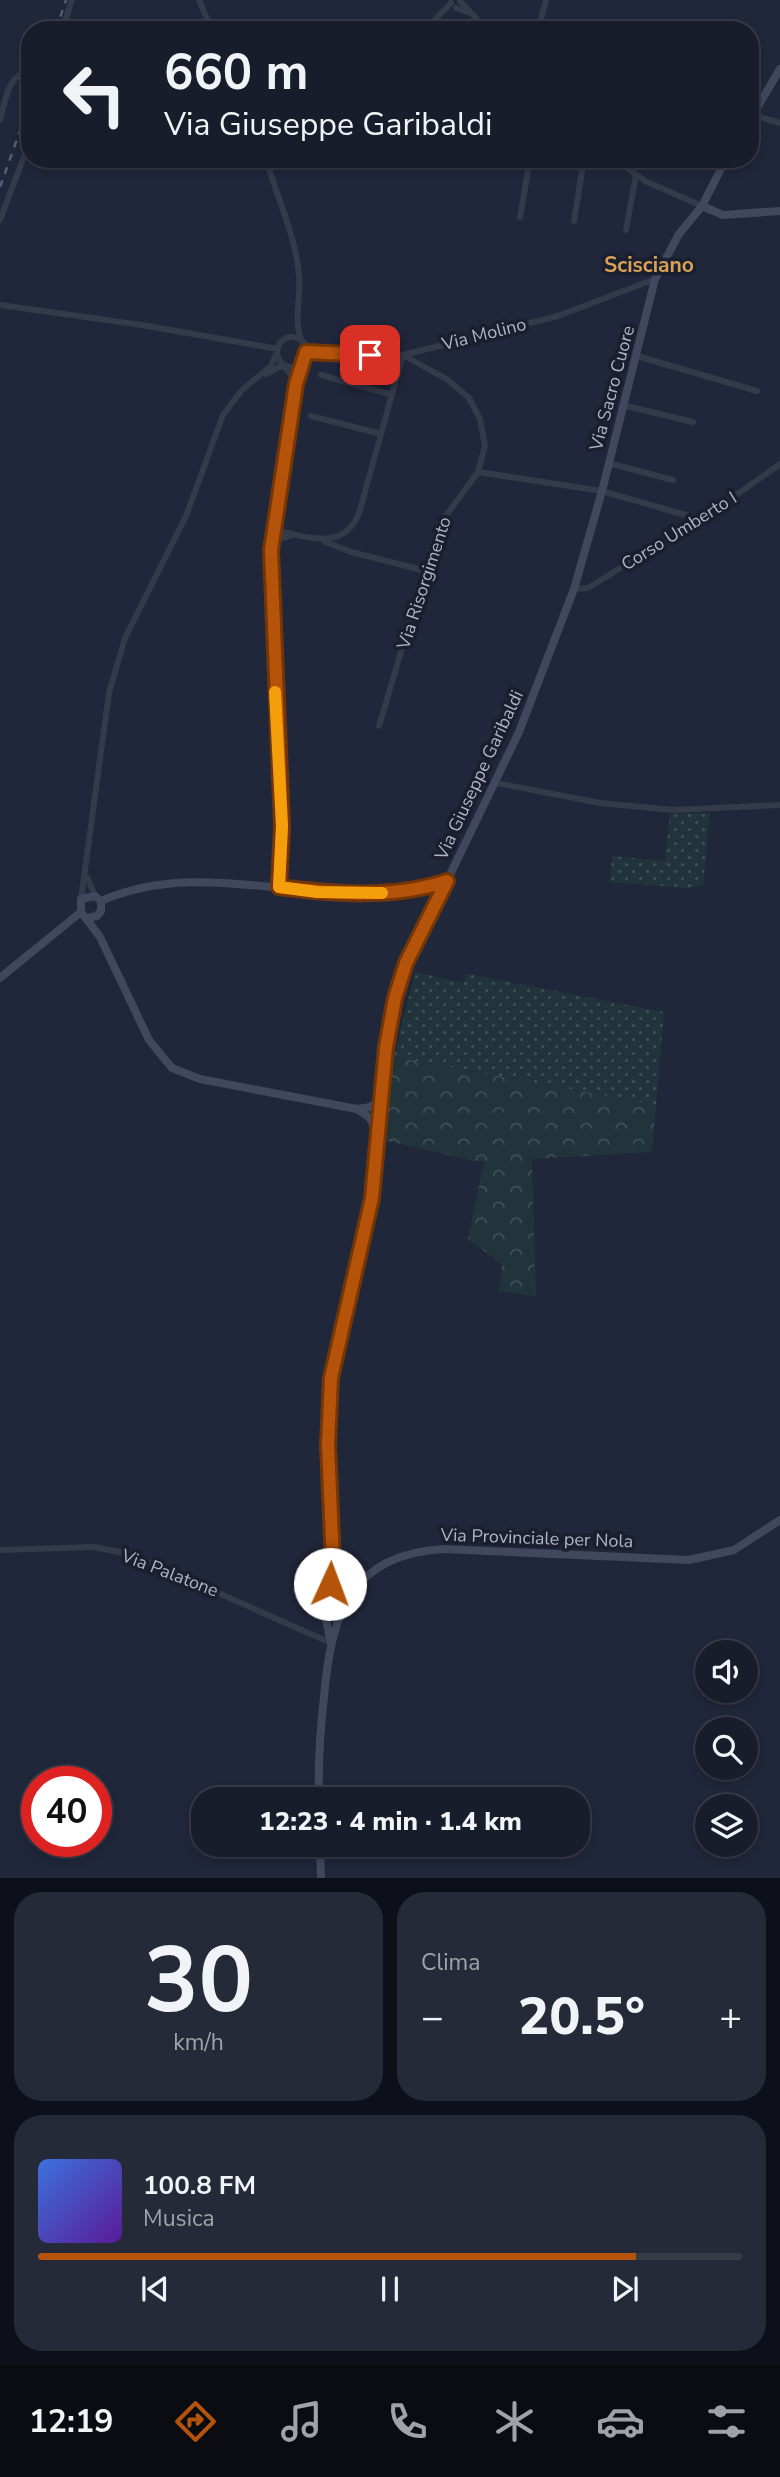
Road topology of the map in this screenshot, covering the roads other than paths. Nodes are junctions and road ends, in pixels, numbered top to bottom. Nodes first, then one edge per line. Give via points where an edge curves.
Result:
1 (72, 0) edge
2 (199, 0) edge
3 (546, 0) edge
4 (455, 2) edge
5 (65, 21) edge
6 (208, 21) edge
7 (434, 21) edge
8 (478, 21) edge
9 (540, 21) edge
10 (780, 69) edge
11 (21, 72) edge
12 (759, 105) edge
13 (759, 118) edge
14 (0, 120) edge
15 (780, 123) edge
16 (21, 165) edge
17 (269, 168) edge
18 (528, 168) edge
19 (583, 168) edge
20 (627, 168) edge
21 (721, 168) edge
22 (636, 175) junction
23 (702, 206) junction
24 (780, 211) edge
25 (520, 217) dead end
26 (0, 220) edge
27 (574, 221) dead end
28 (626, 230) dead end
29 (655, 279) junction
30 (0, 305) edge
31 (297, 315) junction
32 (284, 340) junction
33 (302, 342) junction
34 (277, 351) junction
35 (306, 352) junction
36 (403, 355) junction
37 (637, 356) junction
38 (301, 363) junction
39 (284, 365) junction
40 (321, 375) dead end
41 (254, 380) junction
42 (296, 384) junction
43 (757, 391) dead end
44 (392, 395) junction
45 (622, 405) junction
46 (311, 415) dead end
47 (693, 422) dead end
48 (381, 434) junction
49 (608, 463) junction
50 (780, 464) edge
51 (478, 472) junction
52 (673, 480) dead end
53 (602, 491) junction
54 (697, 521) junction
55 (272, 529) junction
56 (290, 536) junction
57 (321, 540) junction
58 (271, 542) junction
59 (426, 570) junction
60 (574, 589) junction
61 (379, 726) dead end
62 (496, 783) junction
63 (780, 804) edge
64 (86, 875) junction
65 (447, 881) junction
66 (279, 887) junction
67 (98, 898) junction
68 (82, 899) junction
69 (102, 911) junction
70 (84, 915) junction
71 (100, 937) junction
72 (0, 978) edge
73 (379, 1098) junction
74 (371, 1107) junction
75 (357, 1109) junction
76 (374, 1117) junction
77 (780, 1520) edge
78 (331, 1540) junction
79 (0, 1550) edge
80 (339, 1552) junction
81 (333, 1562) junction
82 (363, 1578) junction
83 (354, 1587) junction
84 (348, 1597) junction
85 (331, 1643) junction
86 (319, 1787) edge
87 (320, 1857) edge
88 (321, 1878) edge

1 - 5 street
2 - 6 street
3 - 9 street
4 - 7 street
4 - 8 street
10 - 12 street
11 - 14 street via 12,80
13 - 15 street
16 - 26 street
17 - 31 street via 299,275
18 - 25 street
19 - 27 street
20 - 22 street
21 - 23 street, Via Sacro Cuore
22 - 23 street
22 - 28 street
23 - 24 street via 723,215
23 - 29 street, Via Sacro Cuore via 679,234
29 - 36 street, Via Molino via 558,316
29 - 37 street, Via Sacro Cuore
30 - 34 street via 130,323
31 - 32 street
31 - 33 street
32 - 33 street
32 - 34 street
33 - 35 street
34 - 39 street
34 - 41 street via 271,366
35 - 36 street, Via Molino
35 - 38 street
36 - 44 street
36 - 51 street, Via Risorgimento via 448,380 476,408 485,446
37 - 43 street
37 - 45 street, Via Sacro Cuore
38 - 39 street
38 - 42 street
39 - 41 street
39 - 42 street
40 - 44 street
41 - 64 street via 223,415 186,516 122,646 109,693
42 - 55 street
44 - 48 street
45 - 47 street
45 - 49 street, Via Sacro Cuore
46 - 48 street
48 - 57 street via 356,521 345,533
49 - 52 street
49 - 53 street, Via Sacro Cuore
50 - 54 street, Corso Umberto I
51 - 53 street
51 - 59 street, Via Risorgimento via 445,514
53 - 54 street
53 - 60 street, Via Sacro Cuore
54 - 60 street, Corso Umberto I via 588,588
55 - 56 street
55 - 58 street
56 - 57 street
56 - 58 street
57 - 59 street
58 - 66 street via 282,826
59 - 61 street, Via Risorgimento
60 - 62 street, Via Giuseppe Garibaldi
62 - 63 street via 600,803 673,810
62 - 65 street, Via Giuseppe Garibaldi
64 - 67 street
64 - 68 street
65 - 66 street, Via Giuseppe Garibaldi via 422,890 389,892
65 - 73 street via 406,963 395,998
66 - 67 street, Via Giuseppe Garibaldi via 184,881 139,886
67 - 68 street, Via Giuseppe Garibaldi
67 - 69 street
68 - 70 street
69 - 70 street via 97,916
69 - 71 street
70 - 71 street
70 - 72 street
71 - 75 street via 149,1040 172,1068 192,1077
73 - 74 street
73 - 76 street
74 - 75 street
74 - 76 street
75 - 76 street
76 - 78 street via 377,1151 372,1198 331,1378
77 - 82 street, Via Provinciale per Nola via 734,1550 689,1560 444,1549 400,1555
78 - 80 street
78 - 81 street
79 - 85 street, Via Palatone via 93,1547 130,1554
80 - 82 street
80 - 83 street
81 - 84 street
81 - 85 street via 326,1620
82 - 83 street, Via Provinciale per Nola
83 - 84 street, Via Provinciale per Nola
84 - 85 street, Via Provinciale per Nola
85 - 86 street
87 - 88 street

